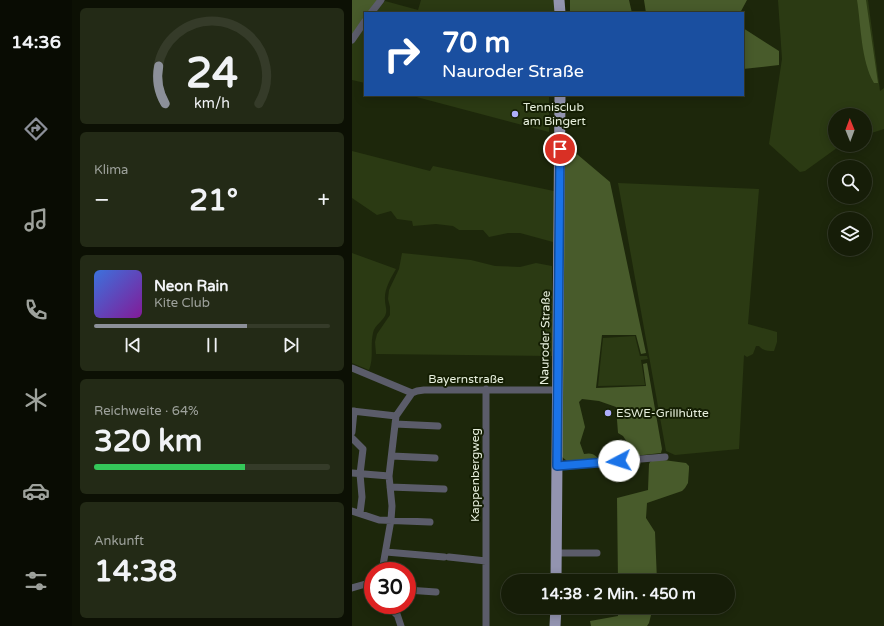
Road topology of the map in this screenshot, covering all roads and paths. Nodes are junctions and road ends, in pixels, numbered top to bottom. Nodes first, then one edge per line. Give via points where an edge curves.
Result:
1 (382, 0) edge
2 (559, 0) edge
3 (372, 12) edge
4 (560, 12) edge
5 (364, 22) edge
6 (352, 40) edge
7 (560, 96) edge
8 (352, 368) edge
9 (486, 389) junction
10 (557, 390) junction
11 (412, 394) junction
12 (353, 411) edge
13 (395, 420) junction
14 (438, 426) dead end
15 (352, 432) edge
16 (352, 438) edge
17 (392, 456) junction
18 (665, 457) dead end
19 (435, 458) dead end
20 (557, 466) junction
21 (352, 473) edge
22 (360, 474) junction
23 (389, 476) junction
24 (390, 487) junction
25 (444, 489) dead end
26 (352, 511) edge
27 (360, 514) junction
28 (391, 520) junction
29 (430, 522) dead end
30 (386, 552) junction
31 (557, 553) junction
32 (597, 553) dead end
33 (486, 561) junction
34 (384, 562) edge
35 (556, 574) edge
36 (364, 584) edge
37 (352, 588) edge
38 (416, 591) edge
39 (436, 592) dead end
40 (396, 614) edge
41 (556, 614) edge
42 (401, 626) edge
43 (486, 626) edge
44 (555, 626) edge

1 - 3 street
2 - 4 main road
5 - 6 street
7 - 10 main road, Nauroder Straße
8 - 11 street
9 - 10 street, Bayernstraße
9 - 11 street, Bayernstraße via 424,390
9 - 33 street, Kappenbergweg
10 - 20 main road, Nauroder Straße
11 - 13 street, Bayernstraße
12 - 13 street
12 - 15 street
13 - 14 street
13 - 17 street
16 - 22 street via 362,449
17 - 19 street
17 - 23 street
18 - 20 street
20 - 31 main road, Nauroder Straße
21 - 22 street
22 - 23 street
22 - 27 street
23 - 24 street
24 - 25 street
24 - 28 street
26 - 27 street
27 - 28 street
28 - 29 street
28 - 30 street
30 - 33 street
30 - 34 street
31 - 32 street
31 - 35 main road, Nauroder Straße
33 - 43 street, Kappenbergweg
36 - 37 street
38 - 39 street
40 - 42 street
41 - 44 main road

